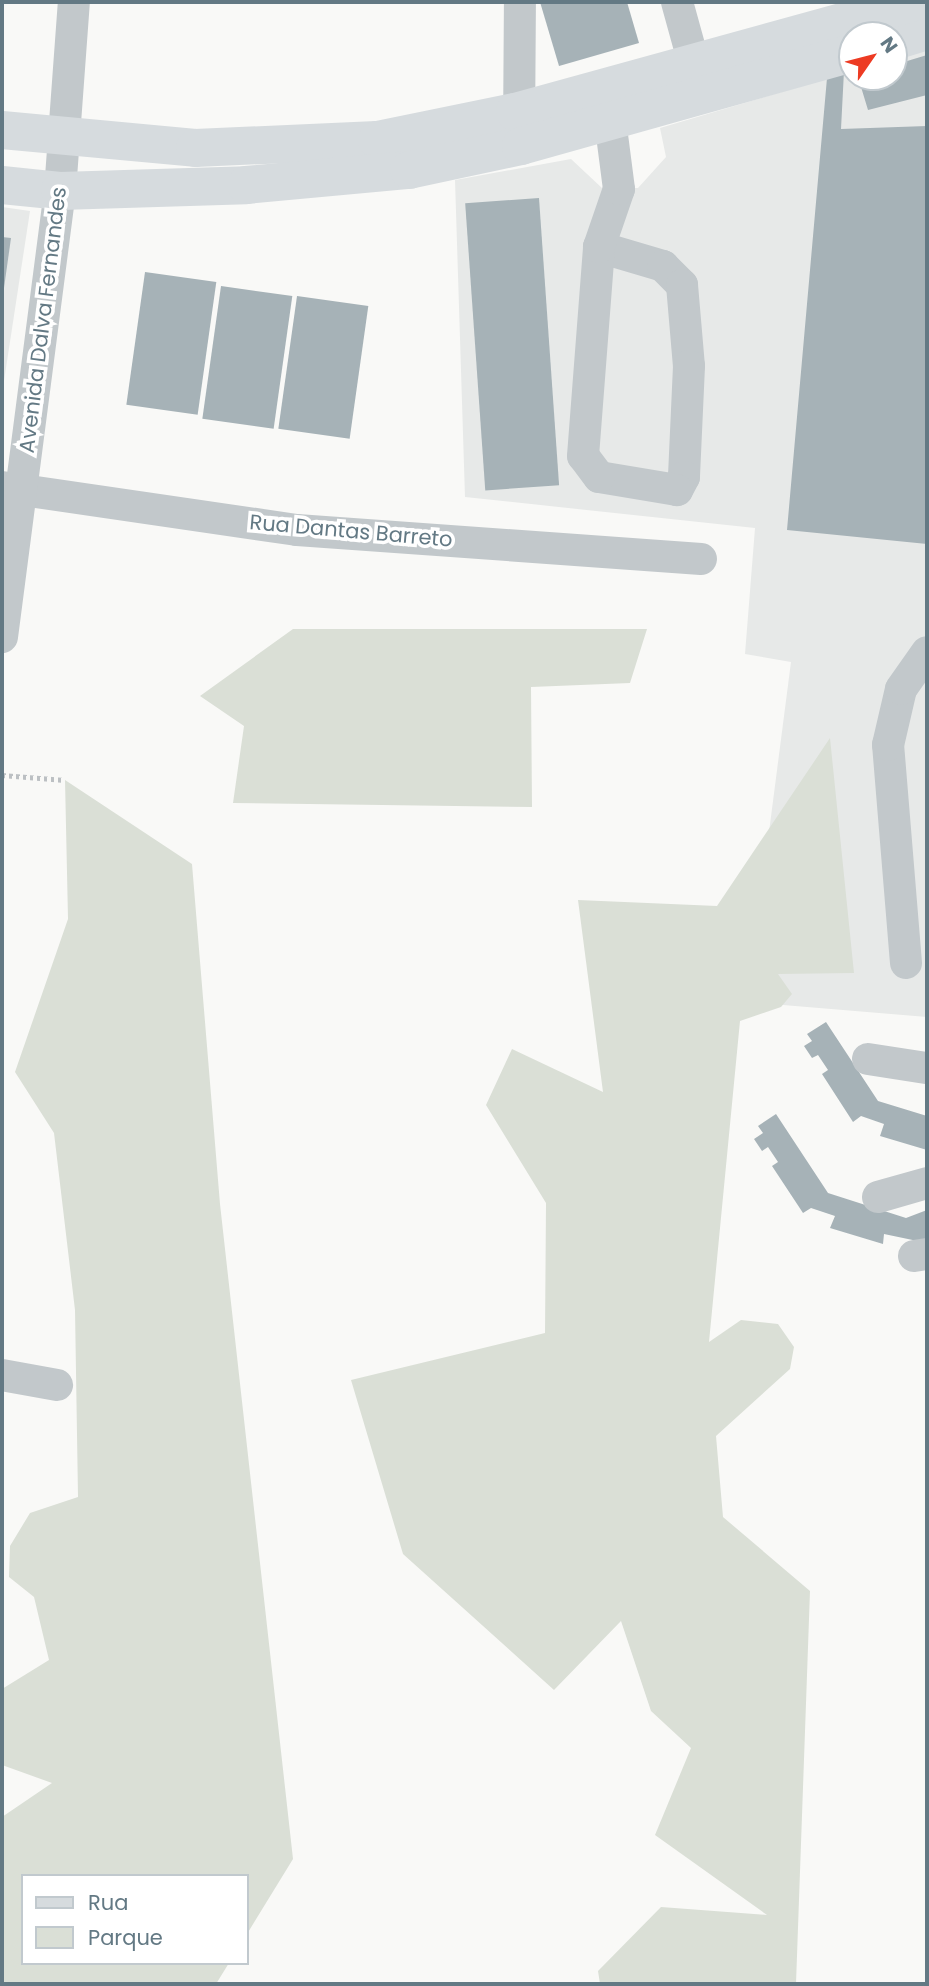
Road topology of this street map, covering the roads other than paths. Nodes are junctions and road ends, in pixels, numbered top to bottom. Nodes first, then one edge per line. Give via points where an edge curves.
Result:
1 (74, 2) edge
2 (520, 2) edge
3 (677, 2) edge
4 (913, 19) edge
5 (838, 56) edge
6 (693, 60) junction
7 (607, 104) junction
8 (518, 129) junction
9 (2, 130) edge
10 (64, 138) junction
11 (2, 185) edge
12 (60, 191) junction
13 (599, 247) junction
14 (11, 488) edge
15 (701, 559) dead end
16 (2, 636) edge
17 (927, 652) edge
18 (905, 963) dead end
19 (868, 1059) dead end
20 (927, 1068) edge
21 (927, 1183) edge
22 (878, 1197) dead end
23 (2, 1375) edge
24 (57, 1385) dead end

1 - 10 street, Avenida Dalva Fernandes
2 - 8 street
3 - 6 street
4 - 6 main road
5 - 7 main road
6 - 7 main road
7 - 8 main road
7 - 13 street via 619,189
8 - 10 main road via 195,148
8 - 12 main road via 326,181
9 - 10 main road
10 - 12 street, Avenida Dalva Fernandes
11 - 12 main road
12 - 14 street, Avenida Dalva Fernandes
13 - 13 street via 663,266 681,285 689,366 684,477 677,490 599,477 583,456
14 - 15 street, Rua Dantas Barreto via 297,530
14 - 16 street, Avenida Dalva Fernandes
17 - 18 street via 901,689 887,745
19 - 20 street
21 - 22 street
23 - 24 street

